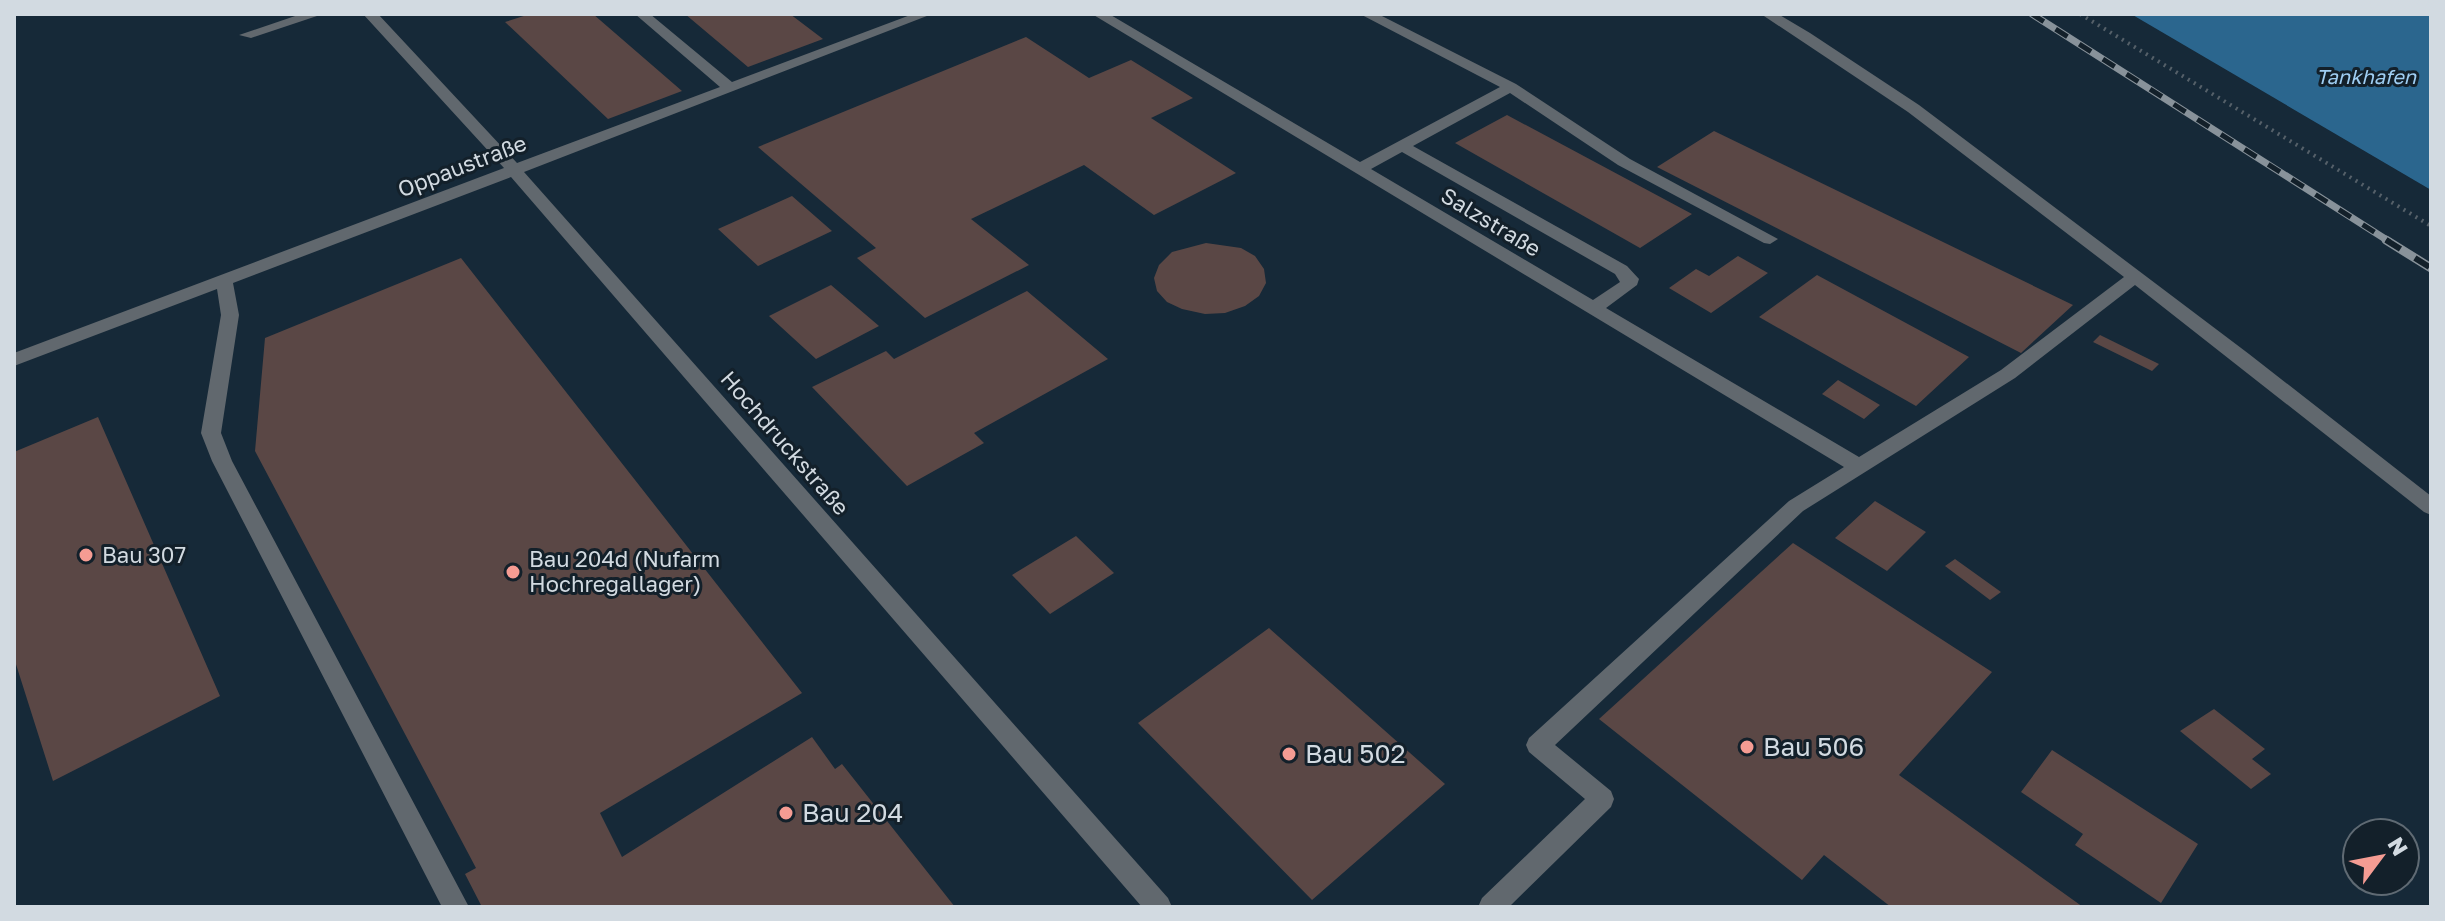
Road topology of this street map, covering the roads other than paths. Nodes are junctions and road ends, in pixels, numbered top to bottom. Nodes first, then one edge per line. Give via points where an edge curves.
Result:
1 (316, 14) edge
2 (370, 14) edge
3 (642, 14) edge
4 (925, 14) edge
5 (1099, 14) edge
6 (1367, 14) edge
7 (1768, 14) edge
8 (246, 35) dead end
9 (1511, 87) junction
10 (730, 88) junction
11 (1402, 146) junction
12 (1359, 169) junction
13 (514, 170) junction
14 (1770, 239) dead end
15 (2135, 277) junction
16 (224, 280) junction
17 (1593, 308) junction
18 (14, 360) edge
19 (1860, 467) junction
20 (2431, 507) edge
21 (456, 907) edge
22 (1159, 907) edge
23 (1491, 907) edge

1 - 8 street
2 - 13 street, Hochdruckstraße
3 - 10 street
4 - 10 street, Oppaustraße
5 - 12 street, Salzstraße
6 - 9 street
7 - 15 street via 1935,126
9 - 11 street
9 - 14 street via 1624,162
10 - 13 street, Oppaustraße
11 - 12 street
11 - 17 street via 1621,270 1630,279 1628,285
12 - 17 street, Salzstraße
13 - 16 street, Oppaustraße
13 - 22 street, Hochdruckstraße
15 - 19 street via 2008,374
15 - 20 street
16 - 18 street, Oppaustraße
16 - 21 street via 230,315 211,433
17 - 19 street, Salzstraße
19 - 23 street via 1796,506 1538,745 1602,799

